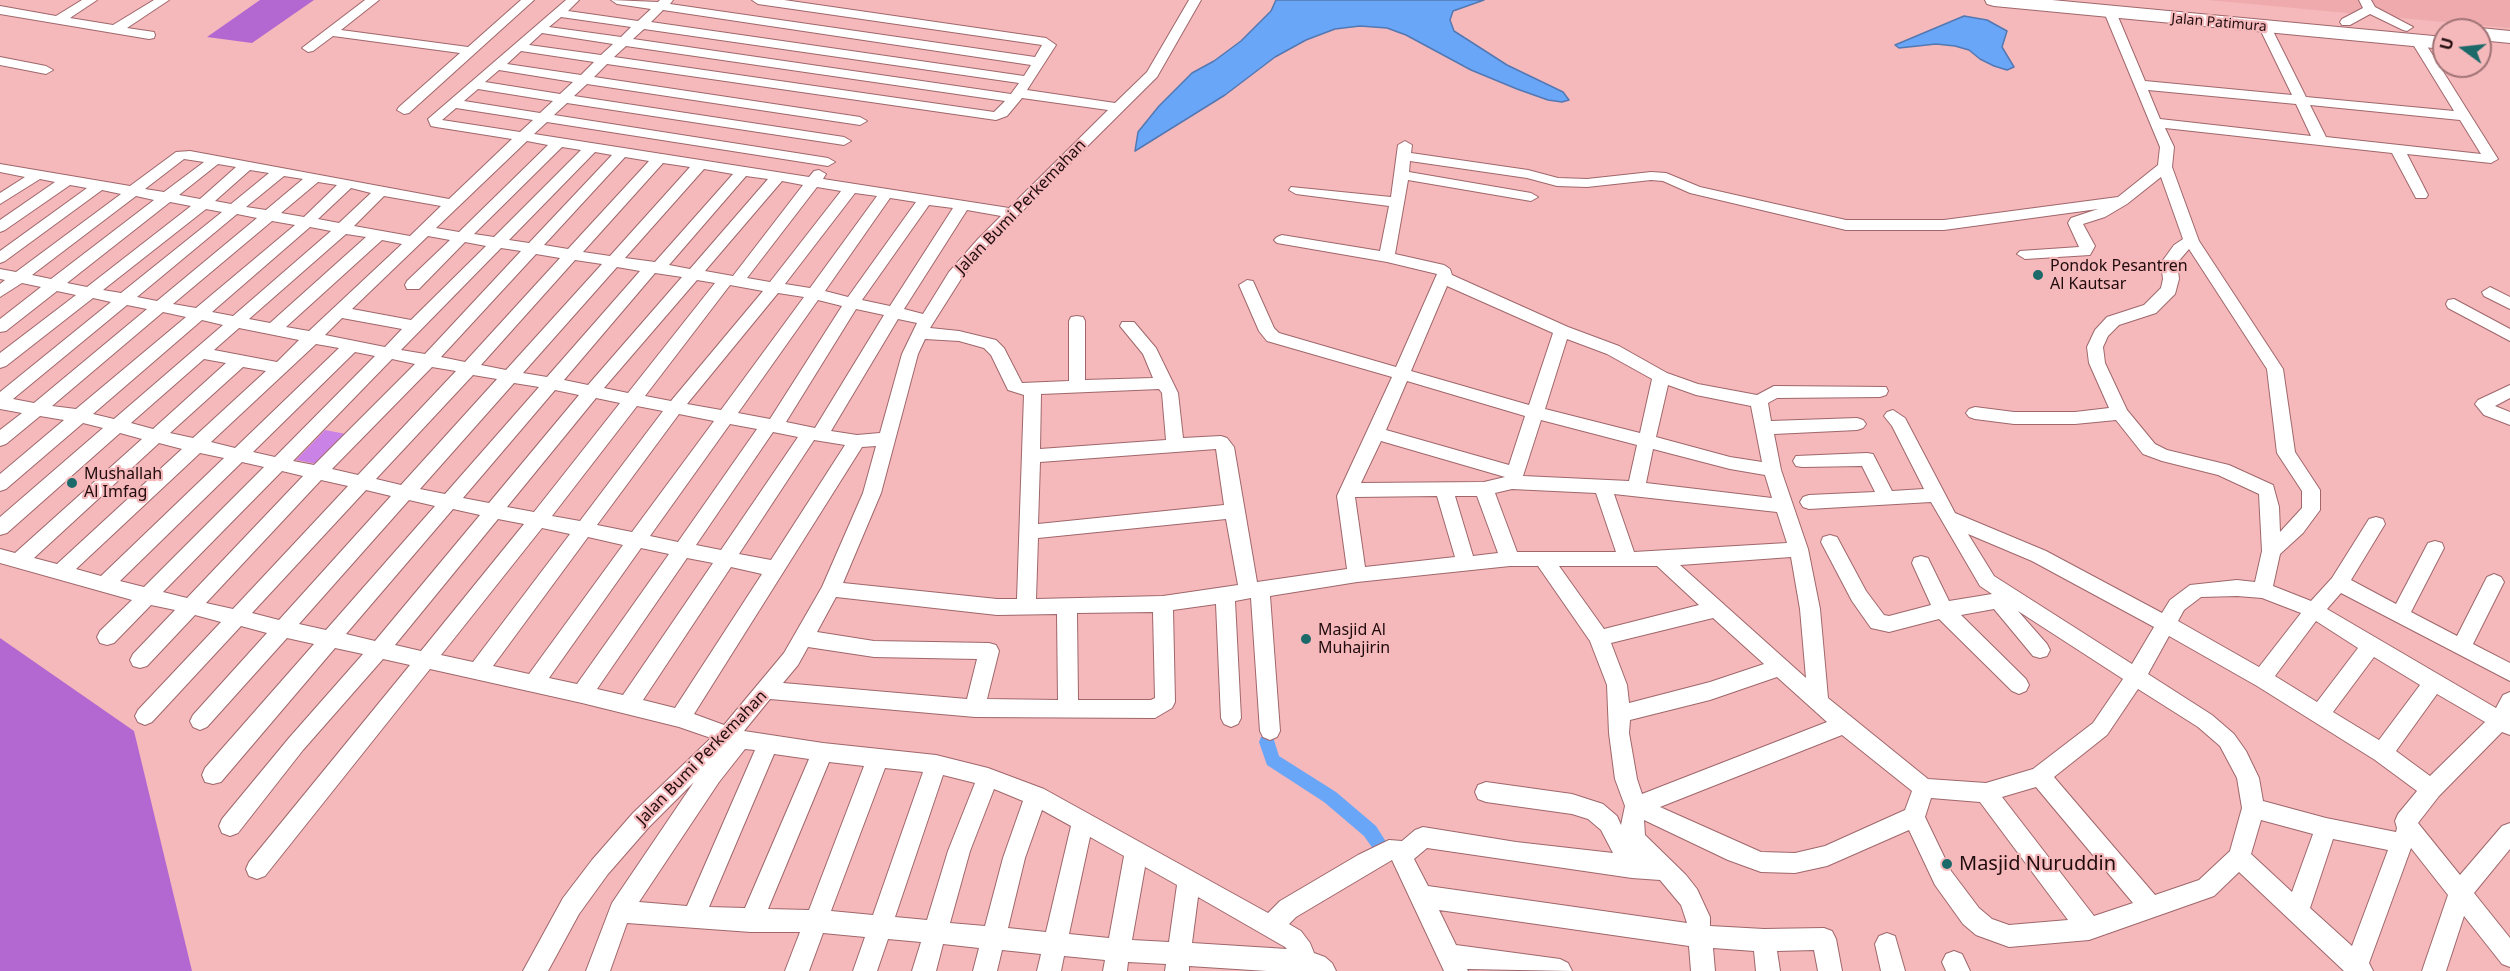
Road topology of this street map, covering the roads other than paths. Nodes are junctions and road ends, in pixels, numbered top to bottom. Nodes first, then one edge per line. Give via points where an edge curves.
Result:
1 (90, 0) edge
2 (163, 0) edge
3 (373, 0) edge
4 (528, 0) edge
5 (573, 0) edge
6 (617, 0) edge
7 (758, 0) edge
8 (1195, 0) edge
9 (1994, 0) edge
10 (664, 3) edge
11 (2367, 5) edge
12 (804, 6) junction
13 (2109, 6) edge
14 (3, 13) edge
15 (558, 13) junction
16 (59, 19) junction
17 (2261, 20) junction
18 (2346, 22) junction
19 (641, 25) junction
20 (786, 26) junction
21 (934, 27) junction
22 (116, 29) junction
23 (538, 29) junction
24 (330, 32) junction
25 (2432, 32) edge
26 (2412, 34) junction
27 (149, 35) dead end
28 (2492, 36) edge
29 (2510, 38) edge
30 (2432, 40) edge
31 (624, 41) junction
32 (771, 43) junction
33 (920, 44) junction
34 (517, 47) junction
35 (2492, 47) edge
36 (308, 48) dead end
37 (2510, 49) edge
38 (471, 51) junction
39 (604, 60) junction
40 (755, 60) junction
41 (0, 62) edge
42 (1040, 62) junction
43 (906, 63) junction
44 (496, 66) junction
45 (46, 70) dead end
46 (893, 79) junction
47 (584, 80) junction
48 (737, 80) junction
49 (1027, 80) junction
50 (476, 85) junction
51 (2141, 85) junction
52 (1016, 96) junction
53 (564, 98) junction
54 (2299, 99) junction
55 (718, 100) junction
56 (877, 100) junction
57 (453, 103) junction
58 (1120, 108) junction
59 (404, 110) dead end
60 (2463, 116) junction
61 (544, 118) junction
62 (701, 119) junction
63 (860, 121) junction
64 (2155, 123) junction
65 (523, 137) junction
66 (682, 139) junction
67 (2320, 140) junction
68 (844, 141) junction
69 (559, 142) junction
70 (591, 148) junction
71 (2397, 149) junction
72 (622, 152) junction
73 (662, 158) junction
74 (216, 159) junction
75 (828, 162) junction
76 (247, 165) junction
77 (700, 165) junction
78 (2165, 168) junction
79 (1, 169) edge
80 (281, 171) junction
81 (742, 171) junction
82 (38, 174) junction
83 (1402, 175) junction
84 (315, 177) junction
85 (778, 177) junction
86 (67, 180) junction
87 (812, 182) junction
88 (348, 183) junction
89 (100, 185) junction
90 (851, 188) junction
91 (1296, 190) dead end
92 (132, 191) junction
93 (381, 192) junction
94 (887, 193) junction
95 (2421, 195) dead end
96 (1531, 197) dead end
97 (169, 198) junction
98 (926, 199) junction
99 (0, 200) edge
100 (2122, 201) junction
101 (1397, 202) junction
102 (203, 204) junction
103 (453, 204) junction
104 (963, 205) junction
105 (236, 210) junction
106 (1011, 213) junction
107 (271, 216) junction
108 (307, 222) junction
109 (0, 227) edge
110 (342, 229) junction
111 (378, 235) junction
112 (419, 236) junction
113 (463, 237) junction
114 (1282, 240) dead end
115 (2191, 241) junction
116 (498, 242) junction
117 (535, 248) junction
118 (573, 253) junction
119 (2025, 254) dead end
120 (1387, 257) junction
121 (0, 258) edge
122 (612, 260) junction
123 (656, 267) junction
124 (0, 274) edge
125 (694, 275) junction
126 (19, 278) junction
127 (1444, 278) junction
128 (730, 281) junction
129 (413, 285) dead end
130 (1247, 285) dead end
131 (55, 286) junction
132 (778, 289) junction
133 (0, 292) edge
134 (91, 292) junction
135 (2490, 292) dead end
136 (815, 294) junction
137 (126, 299) junction
138 (852, 303) junction
139 (2454, 304) dead end
140 (2510, 304) edge
141 (163, 306) junction
142 (338, 312) junction
143 (201, 313) junction
144 (894, 313) junction
145 (1077, 321) dead end
146 (237, 322) junction
147 (416, 326) junction
148 (1128, 326) dead end
149 (0, 327) edge
150 (923, 327) junction
151 (274, 328) junction
152 (1562, 331) junction
153 (2510, 336) edge
154 (313, 337) junction
155 (352, 345) junction
156 (202, 352) junction
157 (389, 352) junction
158 (240, 360) junction
159 (429, 360) junction
160 (0, 362) edge
161 (280, 368) junction
162 (469, 368) junction
163 (1401, 375) junction
164 (511, 376) junction
165 (1660, 376) junction
166 (1164, 383) junction
167 (550, 384) junction
168 (1077, 388) junction
169 (1033, 390) junction
170 (592, 391) junction
171 (1880, 391) dead end
172 (2510, 391) edge
173 (634, 398) junction
174 (1759, 401) junction
175 (0, 402) edge
176 (681, 407) junction
177 (38, 408) junction
178 (1534, 412) junction
179 (1975, 413) dead end
180 (2120, 413) junction
181 (79, 416) junction
182 (1893, 416) dead end
183 (728, 417) junction
184 (2510, 419) edge
185 (1857, 424) dead end
186 (118, 425) junction
187 (772, 425) junction
188 (1764, 428) junction
189 (1376, 433) junction
190 (815, 434) junction
191 (155, 436) junction
192 (888, 439) junction
193 (0, 440) edge
194 (856, 441) junction
195 (1648, 441) junction
196 (196, 444) junction
197 (1174, 445) junction
198 (238, 455) junction
199 (1031, 456) junction
200 (1803, 461) dead end
201 (280, 464) junction
202 (1772, 470) junction
203 (318, 472) junction
204 (1513, 478) junction
205 (362, 482) junction
206 (0, 484) edge
207 (1603, 488) junction
208 (1636, 488) junction
209 (1484, 489) junction
210 (1349, 490) junction
211 (1444, 490) junction
212 (407, 493) junction
213 (1936, 495) junction
214 (1887, 498) junction
215 (450, 502) junction
216 (1809, 502) dead end
217 (1784, 506) junction
218 (493, 511) junction
219 (1233, 511) junction
220 (1948, 518) junction
221 (538, 520) junction
222 (2376, 524) dead end
223 (0, 528) edge
224 (589, 529) junction
225 (1029, 532) junction
226 (639, 540) junction
227 (1830, 542) dead end
228 (2435, 548) dead end
229 (682, 549) junction
230 (1799, 549) junction
231 (2271, 551) junction
232 (10, 558) edge
233 (726, 559) junction
234 (1510, 560) junction
235 (1543, 560) junction
236 (1629, 560) junction
237 (1661, 560) junction
238 (1921, 563) dead end
239 (1466, 564) junction
240 (776, 569) junction
241 (62, 571) junction
242 (1357, 575) junction
243 (2494, 582) dead end
244 (106, 583) junction
245 (2340, 583) junction
246 (831, 589) junction
247 (1254, 590) junction
248 (2263, 590) junction
249 (1225, 594) junction
250 (147, 596) junction
251 (2004, 598) junction
252 (1163, 604) junction
253 (1026, 606) junction
254 (1067, 606) junction
255 (191, 607) junction
256 (1716, 609) junction
257 (1943, 610) junction
258 (2314, 610) junction
259 (2400, 615) junction
260 (237, 618) junction
261 (2166, 624) junction
262 (285, 629) junction
263 (107, 637) dead end
264 (804, 638) junction
265 (1599, 638) junction
266 (331, 639) junction
267 (2371, 646) junction
268 (2461, 647) junction
269 (379, 650) junction
270 (2040, 650) dead end
271 (140, 660) dead end
272 (425, 660) junction
273 (1780, 667) junction
274 (484, 671) junction
275 (2510, 673) edge
276 (2135, 677) junction
277 (2264, 680) junction
278 (535, 682) junction
279 (2434, 682) junction
280 (2019, 685) dead end
281 (768, 690) junction
282 (582, 694) junction
283 (1818, 702) junction
284 (628, 705) junction
285 (975, 708) junction
286 (1068, 708) junction
287 (1620, 714) junction
288 (2320, 714) junction
289 (145, 716) dead end
290 (2507, 716) edge
291 (680, 718) junction
292 (1231, 718) dead end
293 (200, 721) dead end
294 (1844, 724) junction
295 (1270, 731) dead end
296 (733, 738) junction
297 (768, 744) junction
298 (823, 752) junction
299 (2382, 753) junction
300 (878, 758) junction
301 (936, 764) junction
302 (213, 774) dead end
303 (2040, 776) junction
304 (988, 777) junction
305 (1924, 788) junction
306 (2431, 789) junction
307 (1486, 792) dead end
308 (1986, 793) junction
309 (1036, 796) junction
310 (1636, 806) junction
311 (2253, 808) junction
312 (1914, 818) junction
313 (1083, 821) junction
314 (230, 826) dead end
315 (2326, 828) junction
316 (2510, 833) edge
317 (2405, 835) junction
318 (1136, 853) junction
319 (1401, 856) junction
320 (2239, 857) junction
321 (256, 868) dead end
322 (1632, 868) junction
323 (1664, 870) junction
324 (1189, 880) junction
325 (2461, 891) junction
326 (1419, 896) junction
327 (2151, 907) junction
328 (620, 911) junction
329 (2297, 911) junction
330 (693, 918) junction
331 (751, 921) junction
332 (817, 921) junction
333 (1271, 926) junction
334 (878, 928) junction
335 (2089, 929) junction
336 (934, 934) junction
337 (1699, 936) junction
338 (993, 939) junction
339 (1764, 940) junction
340 (1887, 944) dead end
341 (1054, 945) junction
342 (2510, 956) edge
343 (1117, 961) edge
344 (1178, 962) edge
345 (1452, 963) edge
346 (1240, 964) edge
347 (1310, 968) edge
348 (2358, 968) edge
349 (535, 971) edge
350 (598, 971) edge
351 (796, 971) edge
352 (865, 971) edge
353 (924, 971) edge
354 (985, 971) edge
355 (1049, 971) edge
356 (1560, 971) edge
357 (1703, 971) edge
358 (1768, 971) edge
359 (1830, 971) edge
360 (1893, 971) edge
361 (2434, 971) edge

1 - 16 street
2 - 22 street
3 - 24 street
4 - 38 street
5 - 15 street
6 - 10 street
7 - 12 street
8 - 58 street, Jalan Bumi Perkemahan via 1152,74
9 - 13 highway, Jalan Patimura
10 - 19 street
10 - 20 street
11 - 18 street
11 - 26 street
12 - 20 street
12 - 21 street
13 - 17 highway, Jalan Patimura
13 - 51 street
14 - 16 street
15 - 19 street
15 - 23 street
16 - 22 street
17 - 18 highway, Jalan Patimura
17 - 26 highway, Jalan Patimura
17 - 54 street
18 - 26 highway, Jalan Patimura
19 - 31 street
19 - 32 street
20 - 32 street
20 - 33 street
21 - 33 street
21 - 42 street via 1049,43 1050,48
22 - 27 street
23 - 31 street
23 - 34 street
24 - 36 street
24 - 38 street
25 - 26 highway, Jalan Patimura
26 - 30 highway, Jalan Patimura
26 - 60 street
28 - 29 highway
31 - 39 street
31 - 40 street
32 - 40 street
32 - 43 street
33 - 42 street
33 - 43 street
34 - 39 street
34 - 44 street
35 - 37 highway
38 - 59 street
39 - 47 street
39 - 48 street
40 - 46 street
40 - 48 street
41 - 45 street
42 - 49 street
43 - 46 street
43 - 49 street
44 - 47 street
44 - 50 street
46 - 52 street
46 - 56 street
47 - 53 street
47 - 55 street
48 - 55 street
48 - 56 street
49 - 52 street
50 - 53 street
50 - 57 street
51 - 54 street
51 - 64 street
52 - 56 street via 996,116
52 - 58 street
53 - 61 street
53 - 62 street
54 - 60 street
54 - 67 street
55 - 62 street
55 - 63 street
56 - 63 street
57 - 61 street
57 - 65 street via 435,119 436,123
58 - 106 street, Jalan Bumi Perkemahan
60 - 71 street via 2491,159
61 - 65 street
61 - 66 street
62 - 66 street
62 - 68 street
63 - 68 street
64 - 67 street
64 - 78 street via 2167,147
65 - 69 street
65 - 103 street
66 - 73 street
66 - 75 street
67 - 71 street
68 - 75 street
69 - 70 street
69 - 113 street
70 - 72 street
70 - 116 street
71 - 95 street
72 - 73 street
72 - 117 street
73 - 77 street
73 - 118 street
74 - 76 street
74 - 92 street via 179,156
74 - 97 street
75 - 87 street
76 - 80 street
76 - 102 street
77 - 81 street
77 - 122 street
78 - 100 street
78 - 115 street
79 - 82 street
80 - 84 street
80 - 105 street
81 - 85 street
81 - 123 street
82 - 86 street
82 - 99 street
83 - 96 street
83 - 100 street via 1405,150 1557,182 1666,177 1695,190 1846,225 1944,225
83 - 101 street
84 - 88 street
84 - 107 street
85 - 87 street
85 - 125 street
86 - 89 street
86 - 109 street
87 - 90 street
87 - 128 street
88 - 93 street
88 - 108 street
89 - 92 street
89 - 121 street
90 - 94 street
90 - 132 street
91 - 101 street
92 - 97 street
92 - 126 street
93 - 103 street
93 - 110 street
94 - 98 street
94 - 136 street
97 - 102 street
97 - 131 street
98 - 104 street
98 - 138 street
100 - 119 street via 2075,222 2087,246 2085,252
101 - 120 street
102 - 105 street
102 - 134 street
103 - 112 street
104 - 106 street
104 - 144 street
105 - 107 street
105 - 137 street
106 - 150 street, Jalan Bumi Perkemahan via 955,276
107 - 108 street
107 - 141 street
108 - 110 street
108 - 143 street
110 - 111 street
110 - 146 street
111 - 112 street
111 - 151 street
112 - 113 street
112 - 142 street
113 - 116 street
113 - 129 street
114 - 120 street
115 - 180 street via 2179,248 2169,263 2169,290 2150,309 2113,321 2097,341 2097,363
115 - 231 street via 2275,369 2286,453 2310,490 2311,510
116 - 117 street
116 - 147 street
117 - 118 street
117 - 159 street
118 - 122 street
118 - 162 street
120 - 127 street via 1439,268 1444,270
122 - 123 street
122 - 164 street
123 - 125 street
123 - 167 street
124 - 126 street
125 - 128 street
125 - 170 street
126 - 131 street
126 - 133 street
127 - 152 street
127 - 163 street
128 - 132 street
128 - 173 street
130 - 163 street via 1273,337
131 - 134 street
131 - 149 street
132 - 136 street
132 - 176 street
134 - 137 street
134 - 160 street
135 - 140 street
136 - 138 street
136 - 183 street
137 - 141 street
137 - 175 street
138 - 144 street
138 - 187 street
139 - 153 street
141 - 143 street
141 - 177 street
142 - 147 street
142 - 154 street
143 - 146 street
143 - 181 street
144 - 150 street
144 - 190 street
145 - 168 street
146 - 151 street
146 - 156 street
147 - 157 street
148 - 166 street via 1150,352
150 - 169 street via 990,344 1014,386
150 - 192 street, Jalan Bumi Perkemahan via 903,375
151 - 154 street
152 - 165 street via 1613,350
152 - 178 street
154 - 155 street
154 - 161 street
155 - 157 street
155 - 198 street
156 - 158 street
156 - 186 street
157 - 159 street
157 - 201 street
158 - 161 street
158 - 191 street
159 - 162 street
159 - 203 street
161 - 196 street
162 - 164 street
162 - 205 street
163 - 178 street
163 - 189 street
164 - 167 street
164 - 212 street
165 - 174 street via 1696,389
165 - 195 street
166 - 168 street
166 - 197 street via 1170,393
167 - 170 street
167 - 215 street
168 - 169 street
169 - 199 street
170 - 173 street
170 - 218 street
171 - 174 street via 1774,392
172 - 184 street via 2484,404 2490,411
173 - 176 street
173 - 221 street
174 - 188 street
175 - 177 street
176 - 183 street
176 - 224 street
177 - 181 street
177 - 193 street
178 - 195 street
178 - 204 street
179 - 180 street via 2014,418 2074,418
180 - 231 street via 2155,453 2223,470 2265,488 2270,507
181 - 186 street
181 - 206 street
182 - 213 street
183 - 187 street
183 - 226 street
185 - 188 street
186 - 191 street
186 - 223 street
187 - 190 street
187 - 229 street
188 - 202 street
189 - 204 street
189 - 210 street
190 - 194 street
190 - 233 street
191 - 196 street
191 - 232 street
192 - 194 street
192 - 246 street, Jalan Bumi Perkemahan via 872,493
194 - 240 street
195 - 202 street
195 - 208 street
196 - 198 street
196 - 241 street
197 - 199 street
197 - 219 street via 1218,441 1224,444
198 - 201 street
198 - 244 street
199 - 225 street
200 - 214 street via 1867,459
201 - 203 street
201 - 250 street
202 - 217 street
203 - 205 street
203 - 255 street
204 - 207 street
204 - 209 street
205 - 212 street
205 - 260 street
207 - 208 street
207 - 236 street
208 - 217 street
209 - 211 street
209 - 234 street
210 - 211 street
210 - 242 street via 1346,496
211 - 239 street
212 - 215 street
212 - 262 street
213 - 214 street
213 - 220 street
214 - 216 street
215 - 218 street
215 - 266 street
217 - 230 street
218 - 221 street
218 - 269 street
219 - 225 street
219 - 247 street
220 - 251 street via 1987,581
220 - 261 street via 2039,556
221 - 224 street
221 - 272 street
222 - 245 street
224 - 226 street
224 - 274 street
225 - 253 street
226 - 229 street
226 - 278 street
227 - 257 street via 1878,622 1889,624
228 - 259 street
229 - 233 street
229 - 282 street
230 - 237 street
230 - 283 street via 1810,609
231 - 248 street
232 - 241 street
233 - 240 street
233 - 284 street
234 - 235 street
234 - 239 street
235 - 236 street
235 - 265 street
236 - 237 street
237 - 256 street
238 - 257 street
239 - 242 street
240 - 291 street
241 - 244 street
242 - 247 street
243 - 268 street
244 - 250 street
245 - 258 street
245 - 259 street
246 - 253 street via 997,607
246 - 264 street, Jalan Bumi Perkemahan
247 - 249 street
247 - 295 street
248 - 258 street
248 - 261 street via 2197,590 2177,604
249 - 252 street
249 - 292 street
250 - 255 street
250 - 263 street
251 - 257 street
251 - 270 street
251 - 276 street
252 - 254 street
252 - 286 street via 1165,702 1161,707
253 - 254 street
254 - 286 street
255 - 260 street
255 - 271 street
256 - 265 street
256 - 273 street
257 - 280 street
258 - 267 street
258 - 277 street
259 - 268 street
260 - 262 street
260 - 289 street
261 - 276 street
261 - 277 street
262 - 266 street
262 - 293 street
264 - 281 street, Jalan Bumi Perkemahan
264 - 285 street via 874,649 989,651
265 - 287 street via 1617,685
266 - 269 street
266 - 302 street
267 - 279 street
267 - 288 street
268 - 275 street
269 - 272 street
269 - 314 street
272 - 274 street
272 - 321 street
273 - 283 street
273 - 287 street via 1710,691
274 - 278 street
276 - 303 street via 2100,729
276 - 311 street via 2205,721 2227,741 2248,778
277 - 288 street
278 - 282 street
279 - 290 street
279 - 299 street
281 - 285 street
281 - 296 street, Jalan Bumi Perkemahan
282 - 284 street
283 - 294 street
284 - 291 street
285 - 286 street
287 - 310 street via 1626,779
288 - 299 street
290 - 306 street
291 - 296 street
294 - 305 street
294 - 310 street
296 - 297 street
296 - 328 street
296 - 349 street, Jalan Bumi Perkemahan via 641,820 600,867 571,906
297 - 298 street
297 - 330 street
298 - 300 street
298 - 331 street
299 - 306 street
300 - 301 street
300 - 332 street
301 - 304 street
301 - 334 street
303 - 308 street
303 - 327 street
304 - 309 street
304 - 336 street via 959,850
305 - 308 street
305 - 312 street
306 - 317 street via 2406,819
307 - 322 street via 1595,811 1609,823
308 - 335 street
309 - 313 street
309 - 338 street via 1014,858
310 - 312 street via 1736,853 1782,863 1827,856
310 - 323 street via 1632,832 1635,840
311 - 315 street
311 - 320 street
312 - 335 street via 1943,878 1984,927 2009,936
313 - 318 street
313 - 341 street
315 - 317 street
315 - 329 street
316 - 325 street
317 - 325 street
317 - 348 street
318 - 324 street
318 - 343 street
319 - 322 street via 1423,837
319 - 326 street
319 - 333 street via 1398,850 1389,849 1288,909
320 - 327 street via 2206,888
320 - 329 street
322 - 323 street
323 - 337 street via 1689,897 1698,917
324 - 333 street
324 - 344 street
325 - 342 street
325 - 361 street
326 - 337 street
326 - 345 street
327 - 335 street
328 - 330 street
328 - 350 street
329 - 348 street
330 - 331 street
331 - 332 street
332 - 334 street
332 - 351 street
333 - 347 street via 1297,942
334 - 336 street
334 - 352 street
336 - 338 street
336 - 353 street
337 - 339 street
337 - 357 street
338 - 341 street
338 - 354 street
339 - 358 street
339 - 359 street via 1824,939
340 - 360 street
341 - 343 street
341 - 355 street
343 - 344 street
344 - 346 street
345 - 356 street
346 - 347 street

